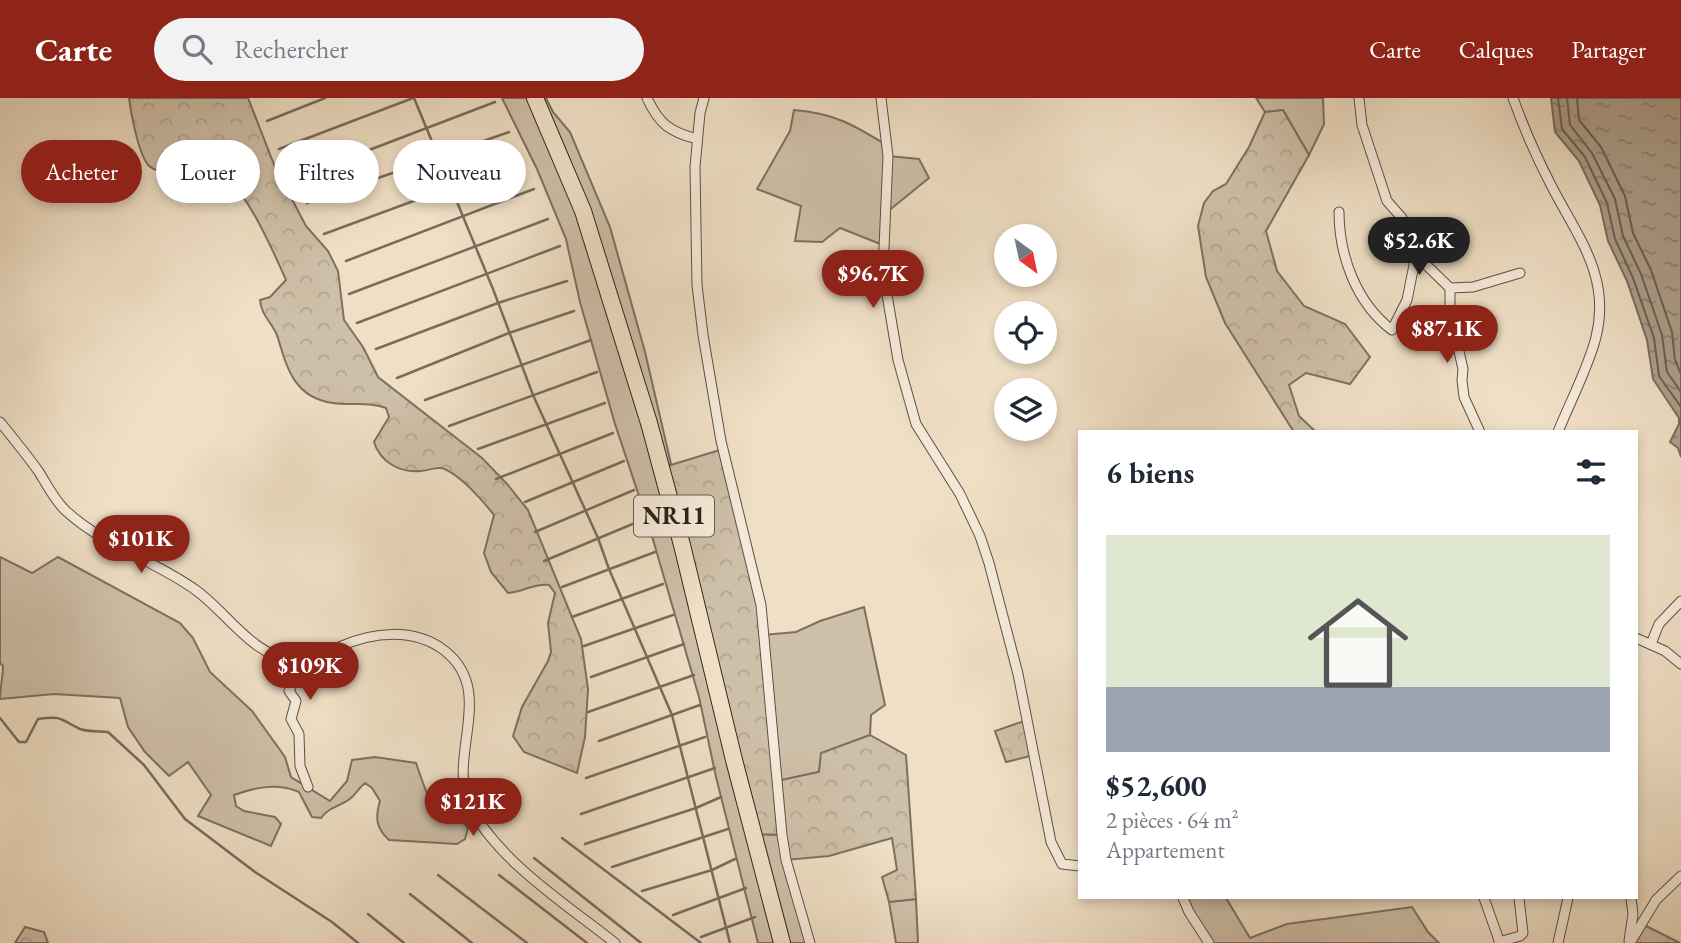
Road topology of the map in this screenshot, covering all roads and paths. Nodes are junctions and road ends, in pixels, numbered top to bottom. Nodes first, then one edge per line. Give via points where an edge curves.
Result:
1 (535, 98) edge
2 (647, 98) edge
3 (705, 98) edge
4 (881, 98) edge
5 (1359, 98) edge
6 (1514, 98) edge
7 (697, 139) junction
8 (1339, 212) dead end
9 (1419, 258) junction
10 (1520, 273) dead end
11 (1450, 288) junction
12 (0, 422) edge
13 (1479, 430) edge
14 (1559, 430) edge
15 (1681, 601) edge
16 (1638, 639) edge
17 (1651, 643) junction
18 (298, 662) junction
19 (1681, 664) edge
20 (308, 787) dead end
21 (1078, 866) edge
22 (1681, 876) edge
23 (1183, 899) edge
24 (1484, 899) edge
25 (1519, 899) edge
26 (1568, 899) edge
27 (1631, 899) edge
28 (615, 943) edge
29 (782, 943) edge
30 (810, 943) edge
31 (1209, 943) edge
32 (1500, 943) edge
33 (1558, 943) edge
34 (1629, 943) edge

1 - 29 highway, NR11 via 583,211 649,423
2 - 7 street via 671,131
3 - 7 street
4 - 21 street via 888,156 883,271 898,360 916,424 980,536 1018,674 1051,842 1062,864
5 - 9 street via 1362,125 1387,201 1402,218
6 - 14 street via 1524,129 1592,261 1599,293 1596,339
7 - 30 street via 694,216 703,335 721,441 761,604 782,835
8 - 9 street via 1342,250 1363,300 1392,330 1407,300
9 - 11 street
10 - 11 street via 1473,287
11 - 13 street via 1464,397
12 - 18 street via 65,510 104,538 196,590 267,651
15 - 17 street via 1659,624
16 - 17 street
17 - 19 street
18 - 20 street via 289,689 296,701 291,719 299,734 300,766
18 - 28 street via 362,639 398,634 423,638 444,650 462,669 467,686 470,718 463,779 481,825 512,861
22 - 34 street via 1656,900
23 - 31 street
24 - 32 street
25 - 32 street via 1523,933
26 - 33 street
27 - 34 street

